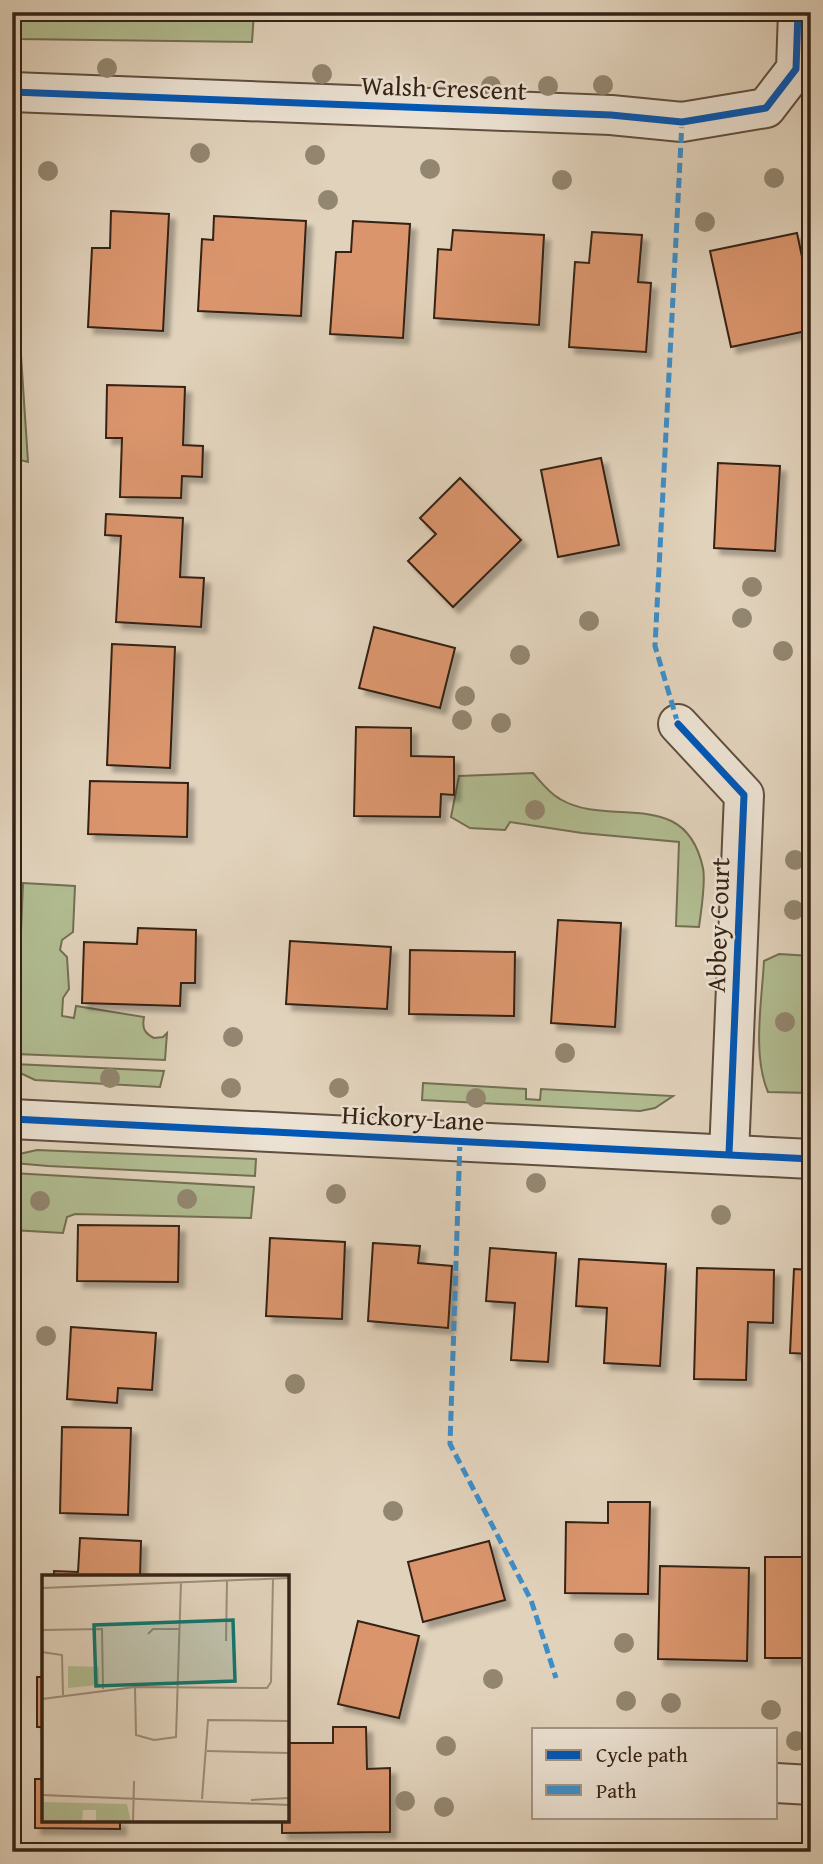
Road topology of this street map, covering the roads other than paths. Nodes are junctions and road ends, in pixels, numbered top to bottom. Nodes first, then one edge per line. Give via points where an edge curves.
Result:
1 (798, 12) edge
2 (12, 92) edge
3 (678, 723) dead end
4 (12, 1119) edge
5 (729, 1154) junction
6 (811, 1159) edge
7 (778, 1783) edge
8 (811, 1785) edge

1 - 2 street, Walsh Crescent via 796,69 766,108 682,122 611,115
3 - 5 street, Abbey Court via 744,795
4 - 5 street, Hickory Lane
5 - 6 street, Hickory Lane
7 - 8 street

